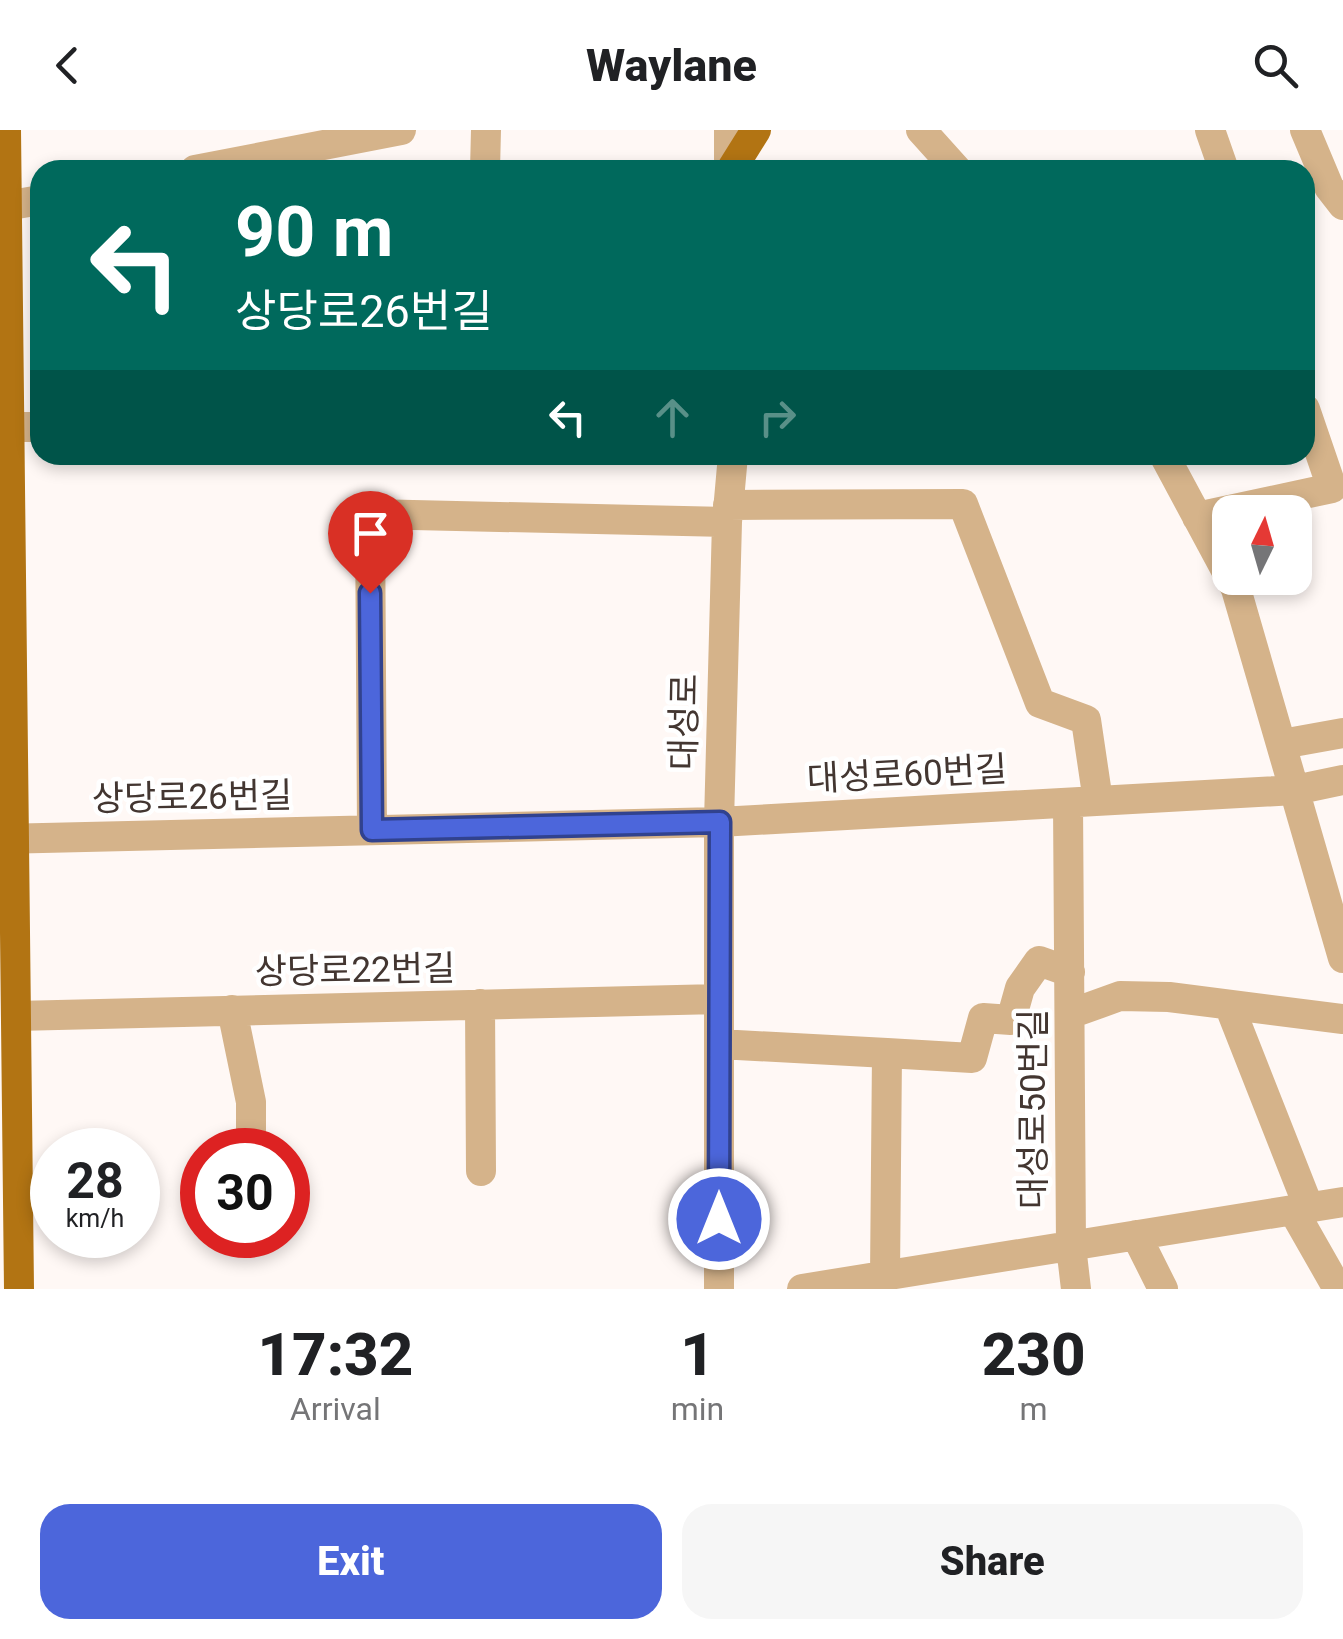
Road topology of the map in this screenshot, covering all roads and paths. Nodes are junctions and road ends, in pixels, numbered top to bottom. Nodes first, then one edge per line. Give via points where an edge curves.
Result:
1 (6, 130) edge
2 (401, 130) edge
3 (486, 130) edge
4 (728, 130) edge
5 (756, 130) edge
6 (921, 130) edge
7 (1210, 130) edge
8 (1304, 130) edge
9 (246, 160) edge
10 (485, 160) edge
11 (730, 160) edge
12 (737, 160) edge
13 (948, 160) edge
14 (1220, 160) edge
15 (30, 202) edge
16 (1343, 205) edge
17 (4, 207) edge
18 (25, 427) edge
19 (1315, 438) edge
20 (732, 465) edge
21 (1169, 465) edge
22 (727, 514) junction
23 (1197, 517) junction
24 (6, 602) edge
25 (1343, 733) edge
26 (1282, 744) junction
27 (1343, 780) edge
28 (1295, 790) junction
29 (1083, 802) junction
30 (720, 822) junction
31 (372, 830) junction
32 (7, 839) edge
33 (1343, 958) edge
34 (1070, 972) junction
35 (720, 999) junction
36 (480, 1004) junction
37 (1229, 1005) junction
38 (232, 1010) junction
39 (1070, 1014) junction
40 (16, 1016) junction
41 (1343, 1019) edge
42 (719, 1044) junction
43 (887, 1052) junction
44 (251, 1128) edge
45 (9, 1134) edge
46 (481, 1171) dead end
47 (1343, 1202) edge
48 (1301, 1209) junction
49 (1136, 1236) junction
50 (1071, 1246) junction
51 (885, 1276) junction
52 (19, 1289) edge
53 (719, 1289) edge
54 (802, 1289) edge
55 (1076, 1289) edge
56 (1163, 1289) edge
57 (1338, 1289) edge

1 - 17 main road
2 - 9 street
3 - 10 street
4 - 11 street
5 - 12 main road
6 - 13 street
7 - 14 street
8 - 16 street
15 - 17 street
17 - 18 main road
18 - 24 main road
19 - 23 street via 1332,488
20 - 22 street, 대성로
21 - 23 street
22 - 29 street via 962,504 1040,702 1086,720
22 - 30 street, 대성로
22 - 31 street via 370,514
23 - 26 street via 1236,589
24 - 32 main road
25 - 26 street
26 - 28 street
27 - 28 street, 대성로60번길
28 - 29 street, 대성로60번길
28 - 33 street
29 - 30 street, 대성로60번길
29 - 34 street, 대성로50번길
30 - 31 street, 상당로26번길
30 - 35 street, 대성로
31 - 32 street, 상당로26번길
32 - 40 main road
34 - 39 street, 대성로50번길
34 - 43 street via 1038,961 1020,988 1011,1020 983,1018 972,1058
35 - 36 street, 상당로22번길
35 - 42 street, 대성로
36 - 38 street, 상당로22번길
36 - 46 street, 상당로22번길
37 - 39 street via 1120,996
37 - 41 street
37 - 48 street
38 - 40 street, 상당로22번길
38 - 44 street, 상당로22번길
39 - 50 street, 대성로50번길
40 - 45 main road
42 - 43 street
42 - 53 street, 대성로
43 - 51 street
45 - 52 main road
47 - 48 street, 대성로50번길
48 - 49 street, 대성로50번길
48 - 57 street
49 - 50 street, 대성로50번길
49 - 56 street
50 - 51 street, 대성로50번길
50 - 55 street, 대성로50번길
51 - 54 street, 대성로50번길

